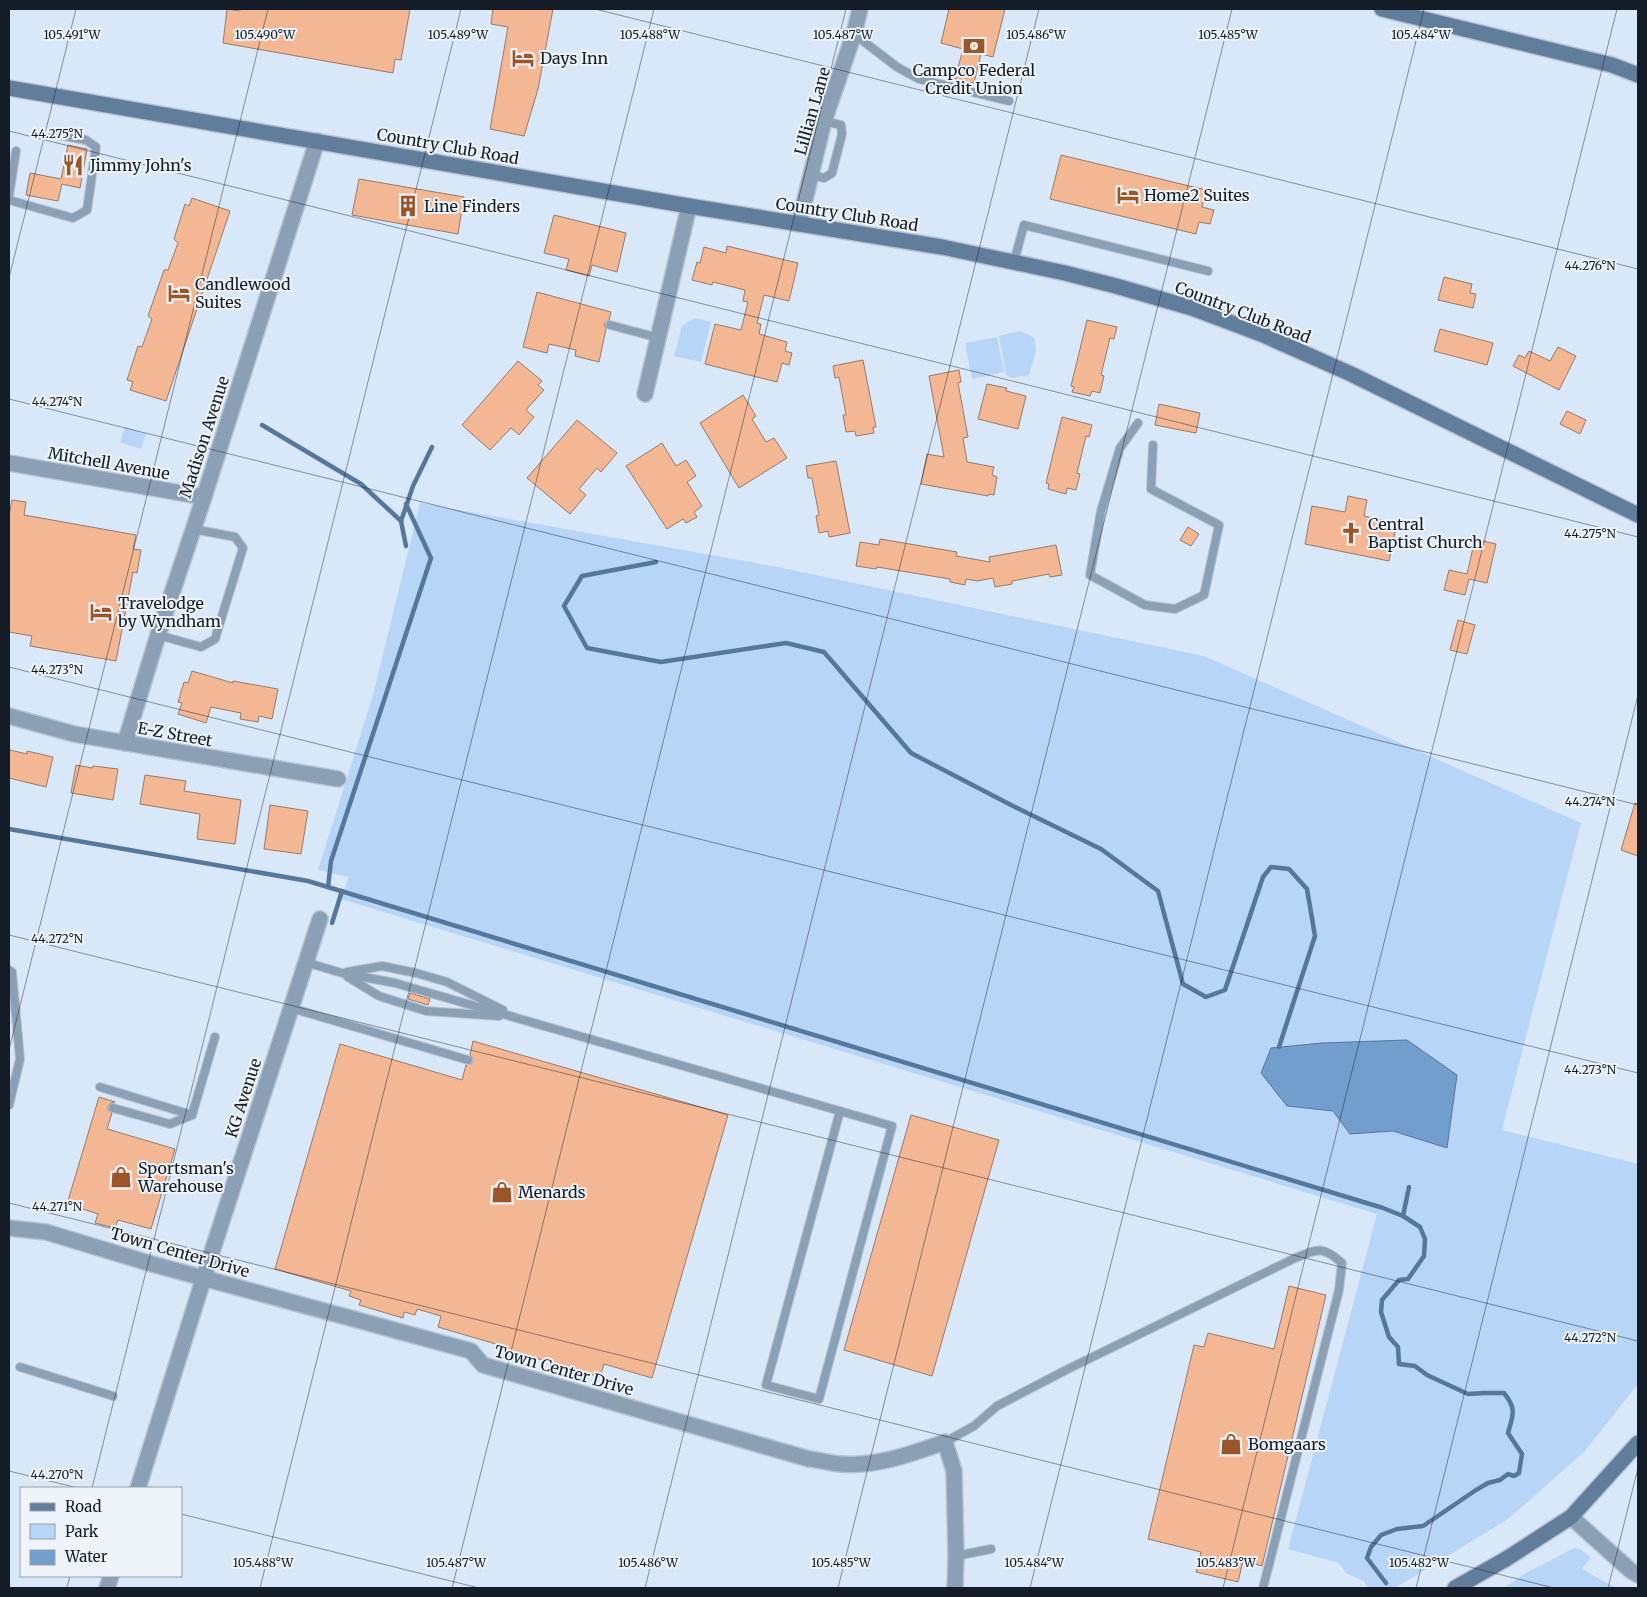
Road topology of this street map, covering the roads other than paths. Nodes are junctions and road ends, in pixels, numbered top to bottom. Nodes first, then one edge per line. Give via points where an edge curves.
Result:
1 (860, 9) edge
2 (1382, 9) edge
3 (854, 34) junction
4 (1638, 75) edge
5 (9, 88) edge
6 (1009, 101) dead end
7 (53, 134) dead end
8 (317, 141) junction
9 (16, 151) dead end
10 (9, 196) edge
11 (9, 200) edge
12 (689, 206) junction
13 (799, 224) junction
14 (1014, 262) junction
15 (1208, 271) dead end
16 (610, 326) dead end
17 (659, 338) junction
18 (645, 394) dead end
19 (1138, 423) dead end
20 (1153, 445) dead end
21 (9, 463) edge
22 (204, 497) junction
23 (1638, 515) edge
24 (193, 529) junction
25 (158, 635) junction
26 (9, 716) edge
27 (125, 743) junction
28 (338, 779) dead end
29 (320, 919) dead end
30 (306, 962) junction
31 (9, 970) edge
32 (342, 973) junction
33 (291, 1008) junction
34 (517, 1018) junction
35 (215, 1037) dead end
36 (468, 1060) dead end
37 (100, 1087) dead end
38 (9, 1105) edge
39 (113, 1108) dead end
40 (840, 1111) junction
41 (192, 1116) junction
42 (9, 1228) edge
43 (204, 1278) junction
44 (20, 1367) dead end
45 (113, 1396) dead end
46 (945, 1442) junction
47 (1638, 1443) edge
48 (138, 1487) edge
49 (1571, 1517) junction
50 (992, 1549) dead end
51 (956, 1556) junction
52 (1638, 1575) edge
53 (954, 1588) edge
54 (1264, 1588) edge
55 (1455, 1588) edge

1 - 3 street, Lillian Lane
2 - 4 street via 1602,63
3 - 6 lane via 897,67 919,79
3 - 13 street, Lillian Lane via 824,121
5 - 8 street, Country Club Road
7 - 11 lane via 86,140 96,147 87,210 73,218
8 - 12 street, Country Club Road
8 - 22 street, Madison Avenue
9 - 10 lane
12 - 13 street, Country Club Road
12 - 17 street
13 - 14 street, Country Club Road
14 - 15 lane via 1024,225
14 - 23 street, Country Club Road via 1159,298 1261,334 1352,374
16 - 17 lane
17 - 18 street
19 - 20 lane via 1120,448 1101,511 1090,575 1145,605 1174,609 1204,595 1219,525 1151,489
21 - 22 street, Mitchell Avenue
22 - 24 street, Madison Avenue
24 - 25 street, Madison Avenue
24 - 25 lane via 234,537 243,548 215,639 201,647
25 - 27 street, Madison Avenue
26 - 27 street, E-Z Street via 74,734
27 - 28 street, E-Z Street
29 - 30 street, KG Avenue
30 - 32 lane
30 - 33 street, KG Avenue
31 - 38 lane via 12,972 20,1059
32 - 34 lane via 395,983
32 - 34 lane via 379,996 426,1010
32 - 34 lane via 382,966 416,973 447,982
33 - 36 lane
33 - 43 street, KG Avenue
34 - 40 lane
35 - 41 lane
37 - 41 lane
39 - 41 lane via 170,1124
40 - 40 lane via 892,1126 818,1400 766,1385
42 - 43 street, Town Center Drive via 46,1232
43 - 46 street, Town Center Drive via 471,1351 483,1365 809,1458 840,1464 869,1464
43 - 48 street, KG Avenue
44 - 45 lane
46 - 51 street via 954,1471
46 - 54 lane via 974,1426 997,1406 1074,1366 1314,1250 1330,1252 1342,1263 1339,1290
47 - 49 street
49 - 52 street
49 - 55 street
50 - 51 lane
51 - 53 street

